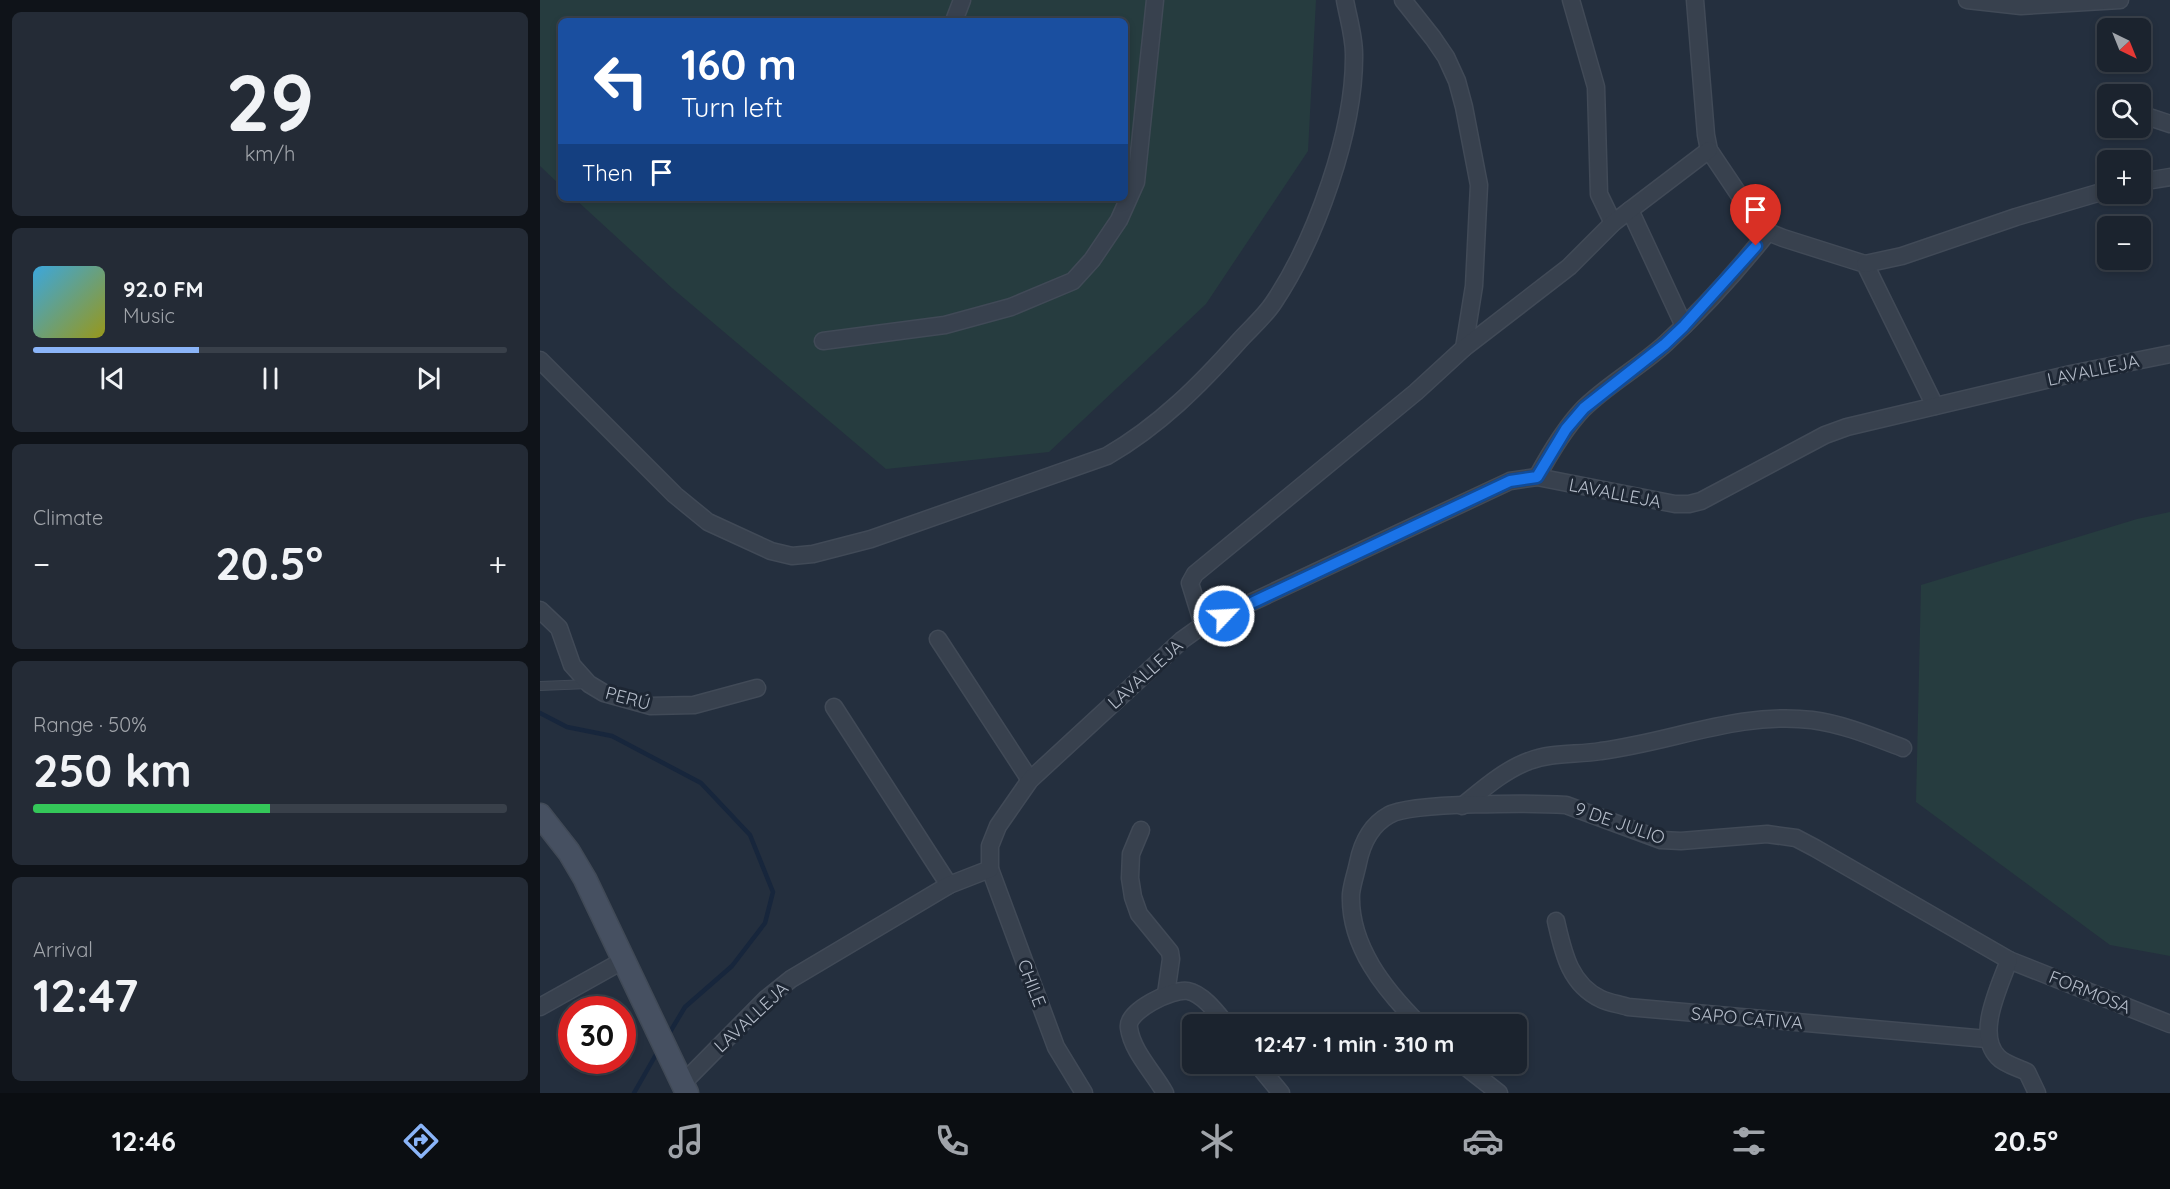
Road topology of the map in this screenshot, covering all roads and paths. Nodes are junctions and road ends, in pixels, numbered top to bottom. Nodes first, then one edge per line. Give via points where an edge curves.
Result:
1 (962, 0) edge
2 (1155, 0) edge
3 (1345, 0) edge
4 (1403, 0) edge
5 (1571, 0) edge
6 (1695, 0) edge
7 (1967, 0) edge
8 (2120, 0) edge
9 (955, 18) edge
10 (2151, 118) edge
11 (2170, 124) edge
12 (1709, 150) junction
13 (2170, 177) edge
14 (2151, 180) edge
15 (2097, 193) edge
16 (1128, 200) edge
17 (1128, 201) edge
18 (1630, 210) junction
19 (1613, 223) junction
20 (1768, 231) junction
21 (1865, 264) junction
22 (1684, 326) junction
23 (823, 340) dead end
24 (1464, 348) junction
25 (2170, 354) edge
26 (540, 360) edge
27 (1935, 406) junction
28 (1537, 477) junction
29 (540, 610) edge
30 (1203, 625) junction
31 (938, 639) dead end
32 (589, 684) junction
33 (540, 686) edge
34 (757, 688) dead end
35 (834, 707) dead end
36 (1903, 748) dead end
37 (1030, 780) junction
38 (1461, 806) junction
39 (540, 815) edge
40 (1141, 830) dead end
41 (990, 869) junction
42 (949, 885) junction
43 (1556, 921) dead end
44 (624, 960) junction
45 (2009, 960) junction
46 (1166, 994) junction
47 (540, 1007) edge
48 (1218, 1014) edge
49 (1410, 1014) edge
50 (2170, 1024) edge
51 (1988, 1039) junction
52 (1265, 1074) edge
53 (1475, 1074) edge
54 (681, 1081) edge
55 (1084, 1093) edge
56 (1165, 1093) edge
57 (1281, 1093) edge
58 (1499, 1093) edge
59 (2037, 1093) edge

1 - 9 street
2 - 16 street via 1136,182
3 - 26 street via 1354,52 1353,93 1330,182 1301,254 1273,304 1208,376 1159,422 1107,456 872,539 792,556 771,551 708,522 660,481
4 - 24 street via 1446,57 1457,81 1479,185 1474,286
5 - 19 street via 1596,87 1599,194
6 - 12 street
7 - 8 street via 2020,6
10 - 11 street
12 - 18 street
12 - 20 street via 1760,226
13 - 14 street
15 - 21 street via 1902,256
17 - 23 street via 1092,260 1073,281 1011,307 945,325
18 - 19 street
18 - 22 street
19 - 24 street via 1569,267
20 - 21 street
20 - 22 street
21 - 27 street
22 - 28 street via 1584,408 1566,429
24 - 30 street via 1195,574 1190,583
25 - 27 street, LAVALLEJA
27 - 28 street, LAVALLEJA via 1825,435 1689,504
28 - 30 street, LAVALLEJA via 1510,481
29 - 32 street, PERÚ via 559,628 572,665
30 - 37 street, LAVALLEJA
31 - 37 street
32 - 33 lane
32 - 34 street, PERÚ via 604,693 651,706 694,705
35 - 42 street
36 - 38 street via 1813,720 1755,720 1601,752 1565,753 1530,760
37 - 41 street, LAVALLEJA via 998,826 990,846
38 - 45 street, 9 DE JULIO via 1566,805 1661,840 1767,834 1796,838
38 - 49 street, 9 DE JULIO via 1406,809 1390,814 1372,829 1361,851 1351,893 1353,919 1376,975
39 - 44 main road via 580,870
40 - 46 street via 1131,854 1131,887 1139,914 1170,952
41 - 42 street, LAVALLEJA
41 - 55 street, CHILE via 1056,1047
42 - 54 street, LAVALLEJA via 791,979
43 - 51 street, SAPO CATIVA via 1565,960 1575,978 1601,999 1628,1007
44 - 47 street
44 - 54 main road
45 - 50 street, FORMOSA
45 - 51 street via 1988,1024
46 - 48 street via 1187,990
46 - 56 street via 1135,1013 1129,1022 1135,1046
51 - 59 street via 1998,1058 2027,1072
52 - 57 street
53 - 58 street

